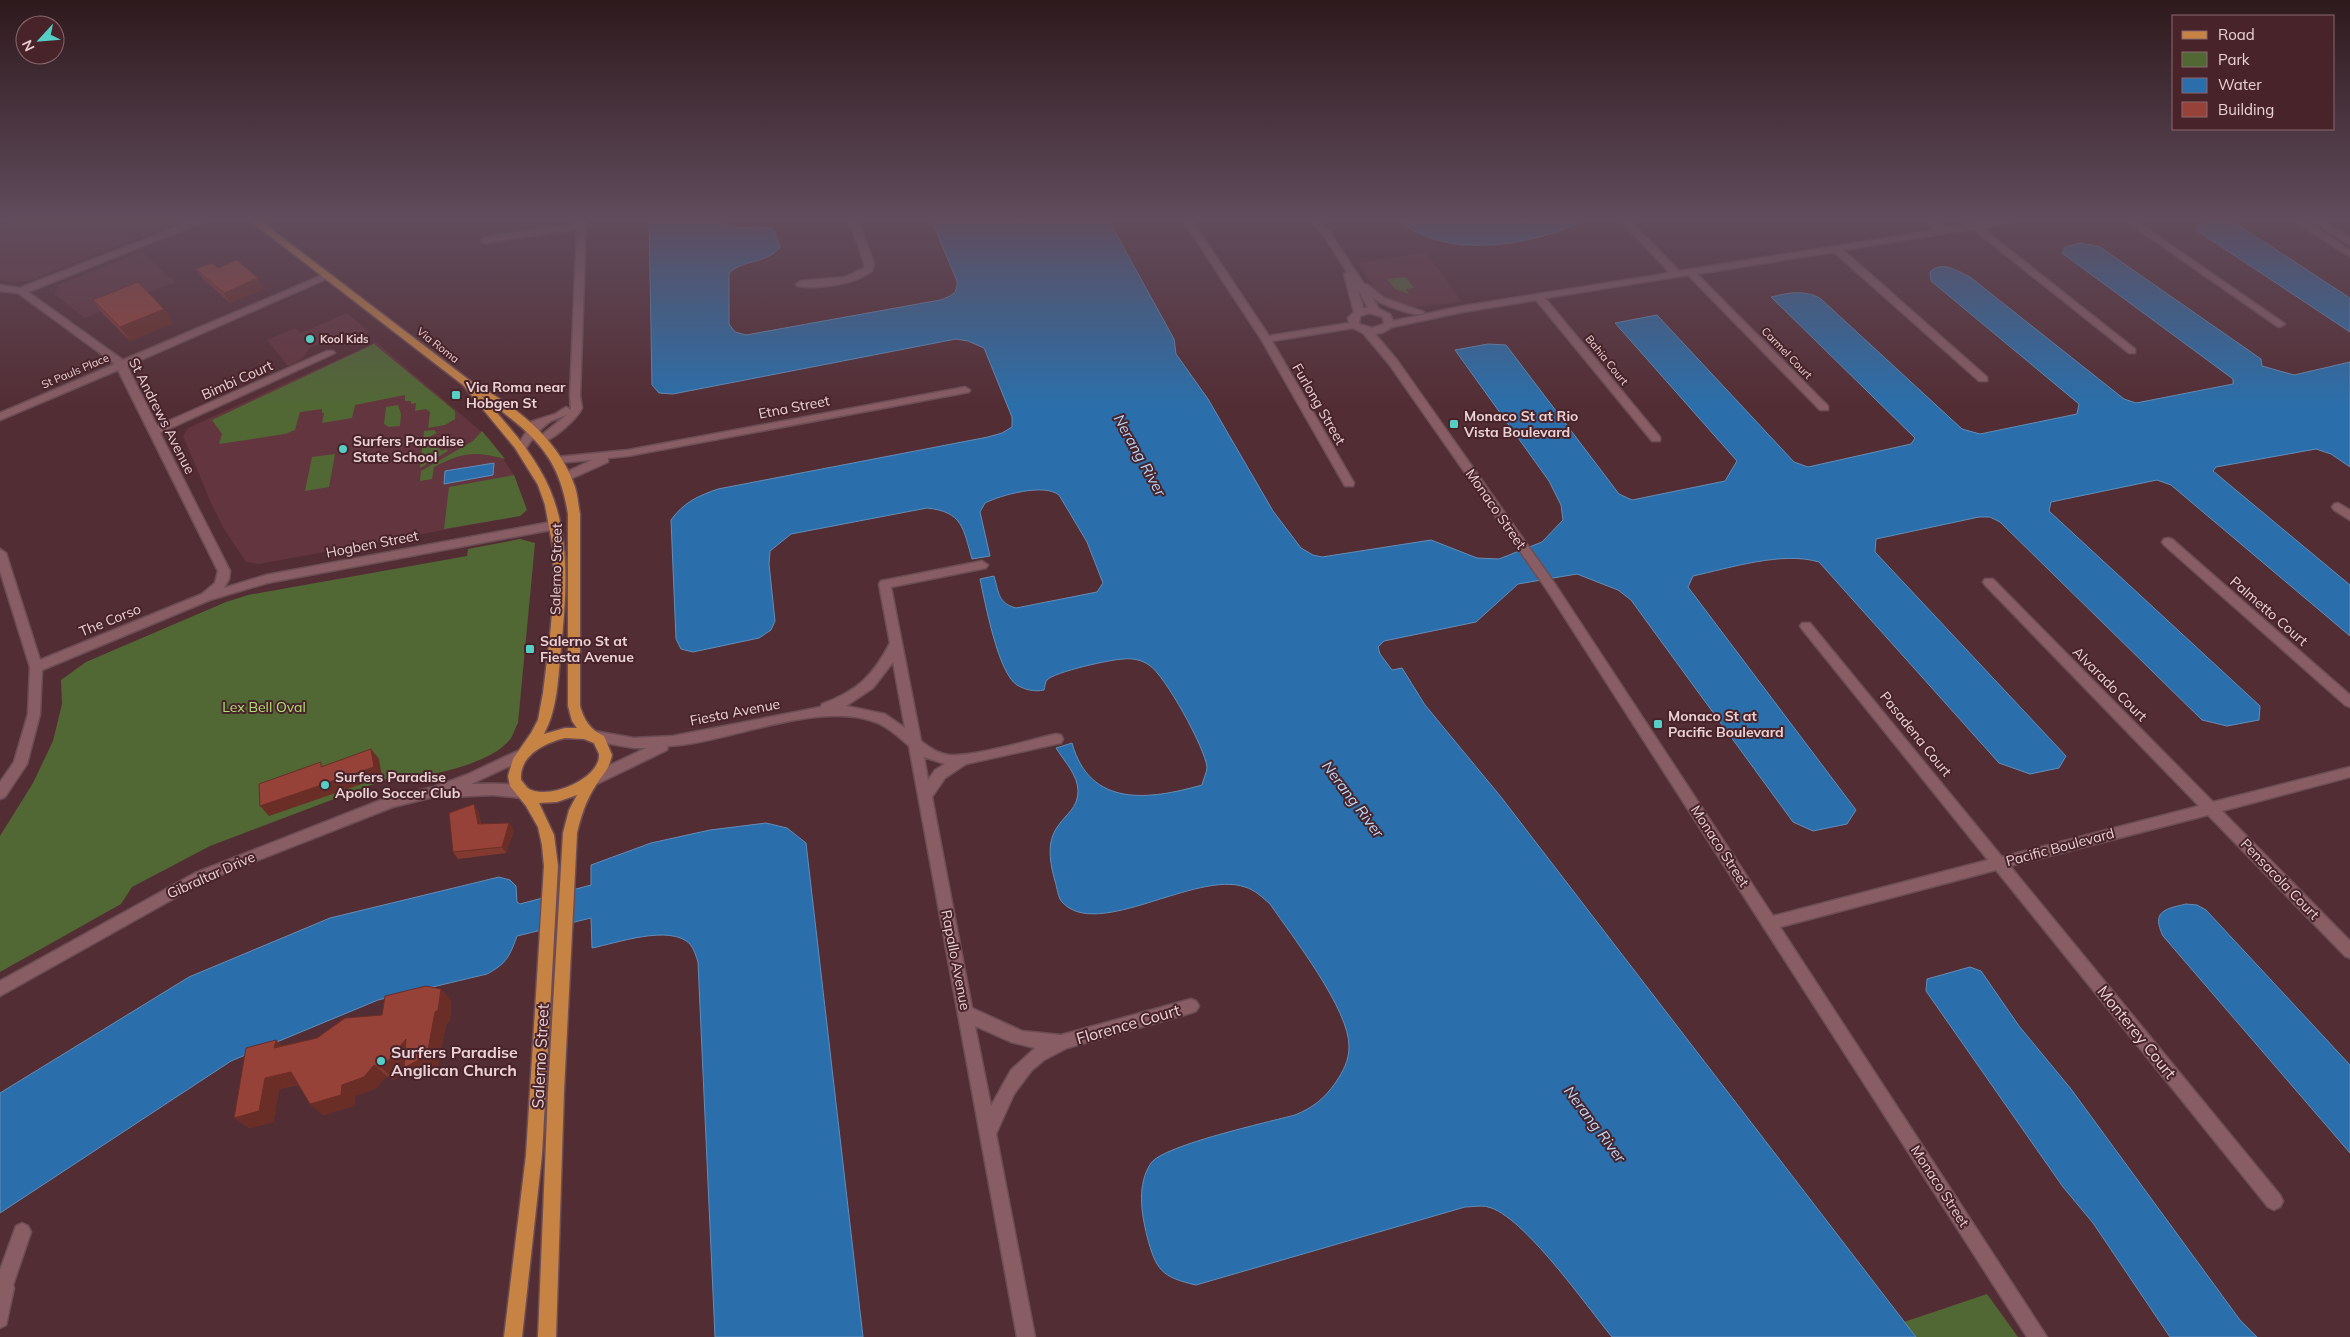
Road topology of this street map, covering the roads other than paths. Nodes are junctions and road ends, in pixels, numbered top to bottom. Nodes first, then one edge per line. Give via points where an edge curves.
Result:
1 (46, 281) edge
2 (316, 281) edge
3 (332, 281) edge
4 (580, 281) edge
5 (824, 281) edge
6 (1228, 281) edge
7 (1351, 281) edge
8 (1357, 281) edge
9 (1633, 281) edge
10 (1699, 281) edge
11 (1873, 281) edge
12 (2044, 281) edge
13 (2218, 281) edge
14 (802, 284) dead end
15 (1360, 285) junction
16 (0, 288) edge
17 (21, 291) junction
18 (1539, 297) junction
19 (1464, 309) junction
20 (1359, 312) junction
21 (1378, 312) junction
22 (1419, 312) junction
23 (2280, 324) dead end
24 (1354, 325) junction
25 (1385, 328) junction
26 (1367, 331) junction
27 (1266, 339) junction
28 (2132, 351) dead end
29 (330, 353) dead end
30 (1393, 362) junction
31 (121, 365) junction
32 (1983, 379) dead end
33 (465, 382) junction
34 (965, 390) dead end
35 (575, 396) junction
36 (1824, 408) dead end
37 (0, 417) edge
38 (530, 428) junction
39 (155, 432) junction
40 (1656, 439) dead end
41 (542, 440) junction
42 (521, 448) junction
43 (628, 453) junction
44 (557, 460) junction
45 (1349, 482) dead end
46 (568, 483) junction
47 (2338, 507) dead end
48 (551, 508) joint
49 (2350, 516) edge
50 (556, 525) junction
51 (2168, 542) dead end
52 (0, 553) edge
53 (982, 564) dead end
54 (1989, 582) dead end
55 (197, 601) junction
56 (1806, 626) dead end
57 (895, 645) junction
58 (36, 668) junction
59 (2350, 702) edge
60 (802, 715) junction
61 (592, 735) junction
62 (1056, 739) dead end
63 (673, 741) junction
64 (914, 744) junction
65 (525, 752) junction
66 (968, 759) junction
67 (2350, 772) edge
68 (592, 780) junction
69 (435, 792) junction
70 (524, 792) junction
71 (0, 793) edge
72 (924, 797) junction
73 (2210, 808) junction
74 (2001, 862) junction
75 (1770, 923) junction
76 (2350, 951) edge
77 (0, 989) edge
78 (1191, 1006) dead end
79 (966, 1013) junction
80 (1066, 1041) junction
81 (556, 1091) junction
82 (538, 1095) junction
83 (988, 1133) junction
84 (2274, 1201) dead end
85 (22, 1232) dead end
86 (2, 1291) edge
87 (0, 1319) edge
88 (513, 1337) edge
89 (547, 1337) edge
90 (1026, 1337) edge
91 (2038, 1337) edge

1 - 17 street
2 - 31 street, St Pauls Place
3 - 33 main road, Via Roma
4 - 35 street
5 - 14 street
6 - 27 street, Furlong Street
7 - 20 street
8 - 15 street
9 - 18 street
10 - 36 street, Carmel Court
11 - 32 street
12 - 28 street
13 - 23 street
15 - 21 street
15 - 22 street via 1381,300
16 - 17 street, St Andrews Avenue
17 - 31 street, St Andrews Avenue
18 - 19 street
18 - 40 street, Bahia Court
19 - 22 street
19 - 25 street
20 - 21 street
20 - 24 street via 1353,318
21 - 22 street
21 - 25 street, Monaco Street via 1387,316
24 - 26 street
24 - 27 street
25 - 26 street
25 - 30 street, Monaco Street
26 - 30 street, Monaco Street
27 - 45 street, Furlong Street
29 - 39 street, Bimbi Court
30 - 75 street, Monaco Street via 1551,587
31 - 37 street, St Pauls Place
31 - 39 street, St Andrews Avenue
33 - 38 main road, Via Roma via 494,399
33 - 42 main road, Via Roma
34 - 43 street, Etna Street
35 - 38 street via 569,408 559,416
35 - 41 street via 576,413
38 - 41 main road, Via Roma
38 - 42 street
39 - 55 street, St Andrews Avenue via 224,570 223,579 216,589
41 - 44 main road, Via Roma
42 - 48 main road, Via Roma via 534,466
43 - 44 street, Etna Street
43 - 46 street, Etna Street via 592,464
44 - 46 main road, Via Roma
46 - 61 main road, Salerno Street via 574,514 574,706 578,721
47 - 49 street
48 - 50 main road, Salerno Street
50 - 55 street, Hogben Street via 266,579
50 - 65 main road, Salerno Street via 559,577 557,630 549,698 540,730
51 - 59 street, Palmetto Court
52 - 58 street
53 - 57 street, Rapallo Avenue via 884,584
54 - 73 street, Alvarado Court
55 - 58 street, The Corso
56 - 74 street, Pasadena Court
57 - 60 street, Fiesta Avenue via 885,667 866,688 836,705
57 - 64 street, Rapallo Avenue
58 - 71 street via 34,714 20,764
60 - 63 street, Fiesta Avenue
60 - 64 street, Fiesta Avenue via 840,710 866,714 891,724
61 - 63 street, Fiesta Avenue via 634,743
61 - 65 main road via 554,735
61 - 68 main road via 603,745 605,759
62 - 66 street
63 - 68 street, Fiesta Avenue
64 - 66 street, Fiesta Avenue via 938,758
64 - 72 street, Rapallo Avenue
65 - 69 street, Gibraltar Drive
65 - 70 main road via 514,774 517,785
66 - 72 street via 943,771
67 - 73 street, Pacific Boulevard
68 - 70 main road via 576,790 552,796 536,797
68 - 81 main road, Salerno Street via 579,802 571,827
69 - 70 street, Gibraltar Drive via 492,789
69 - 77 street, Gibraltar Drive via 391,802 200,877
70 - 82 main road, Salerno Street via 546,827 550,855
72 - 79 street, Rapallo Avenue
73 - 74 street, Pacific Boulevard
73 - 76 street, Pensacola Court
74 - 75 street, Pacific Boulevard
74 - 84 street, Monterey Court
75 - 91 street, Monaco Street
78 - 80 street, Florence Court
79 - 80 street, Florence Court via 1013,1037 1036,1042
79 - 83 street, Rapallo Avenue
80 - 83 street, Florence Court via 1040,1053 1016,1076 999,1103
81 - 82 main road
81 - 89 main road, Salerno Street
82 - 88 main road, Salerno Street
83 - 90 street, Rapallo Avenue
85 - 86 street
86 - 87 street

